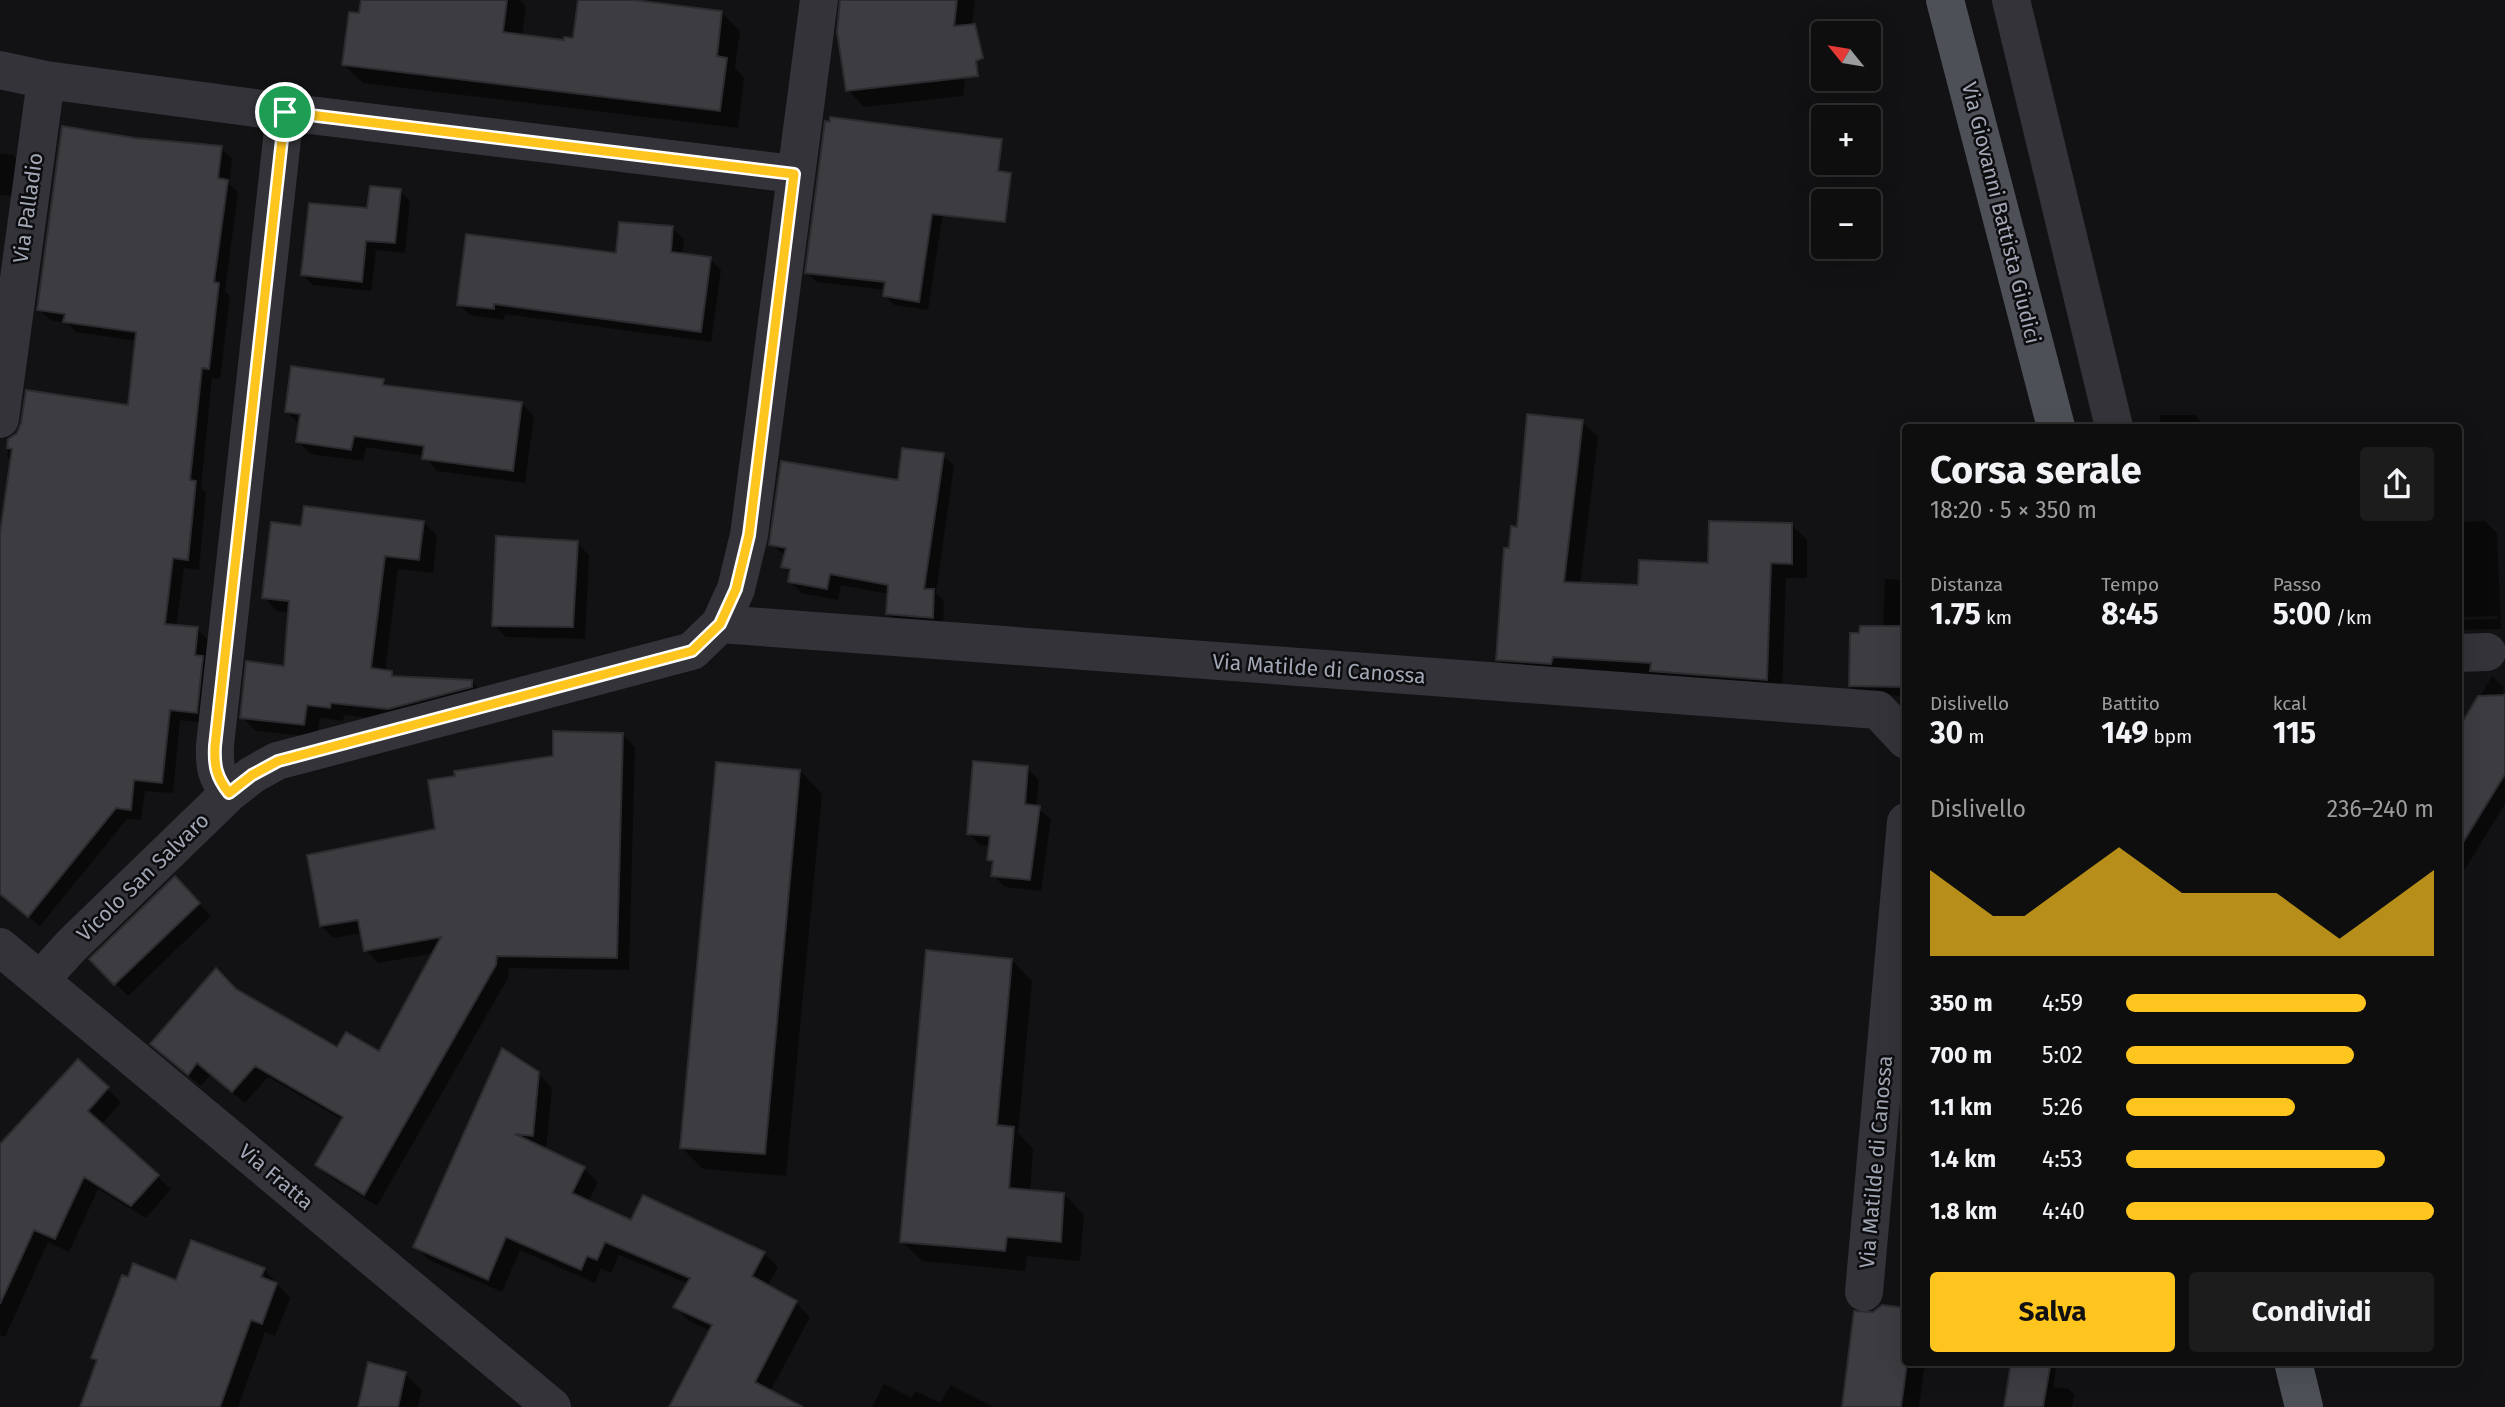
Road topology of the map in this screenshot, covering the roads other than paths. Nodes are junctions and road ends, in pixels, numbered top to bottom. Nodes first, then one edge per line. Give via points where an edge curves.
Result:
1 (819, 0) edge
2 (1944, 0) edge
3 (2011, 0) edge
4 (0, 70) edge
5 (46, 80) junction
6 (285, 112) junction
7 (794, 174) junction
8 (0, 419) edge
9 (2055, 424) edge
10 (2113, 424) edge
11 (720, 624) junction
12 (1902, 736) edge
13 (229, 793) junction
14 (1902, 867) edge
15 (2, 953) edge
16 (40, 980) junction
17 (1864, 1292) dead end
18 (2294, 1366) edge
19 (552, 1407) edge
20 (2304, 1407) edge

1 - 7 street, Vicolo San Salvaro
2 - 9 main road, Via Giovanni Battista Giudici
3 - 10 street
4 - 5 street
5 - 6 street
5 - 8 street, Via Palladio
6 - 7 street
6 - 13 street via 215,746 214,764
7 - 11 street, Vicolo San Salvaro via 749,535 736,589
11 - 12 street, Via Matilde di Canossa via 1878,710
11 - 13 street, Vicolo San Salvaro via 692,651 278,761
13 - 16 street, Vicolo San Salvaro
14 - 17 street, Via Matilde di Canossa
15 - 16 street, Via Fratta
16 - 19 street, Via Fratta
18 - 20 main road

